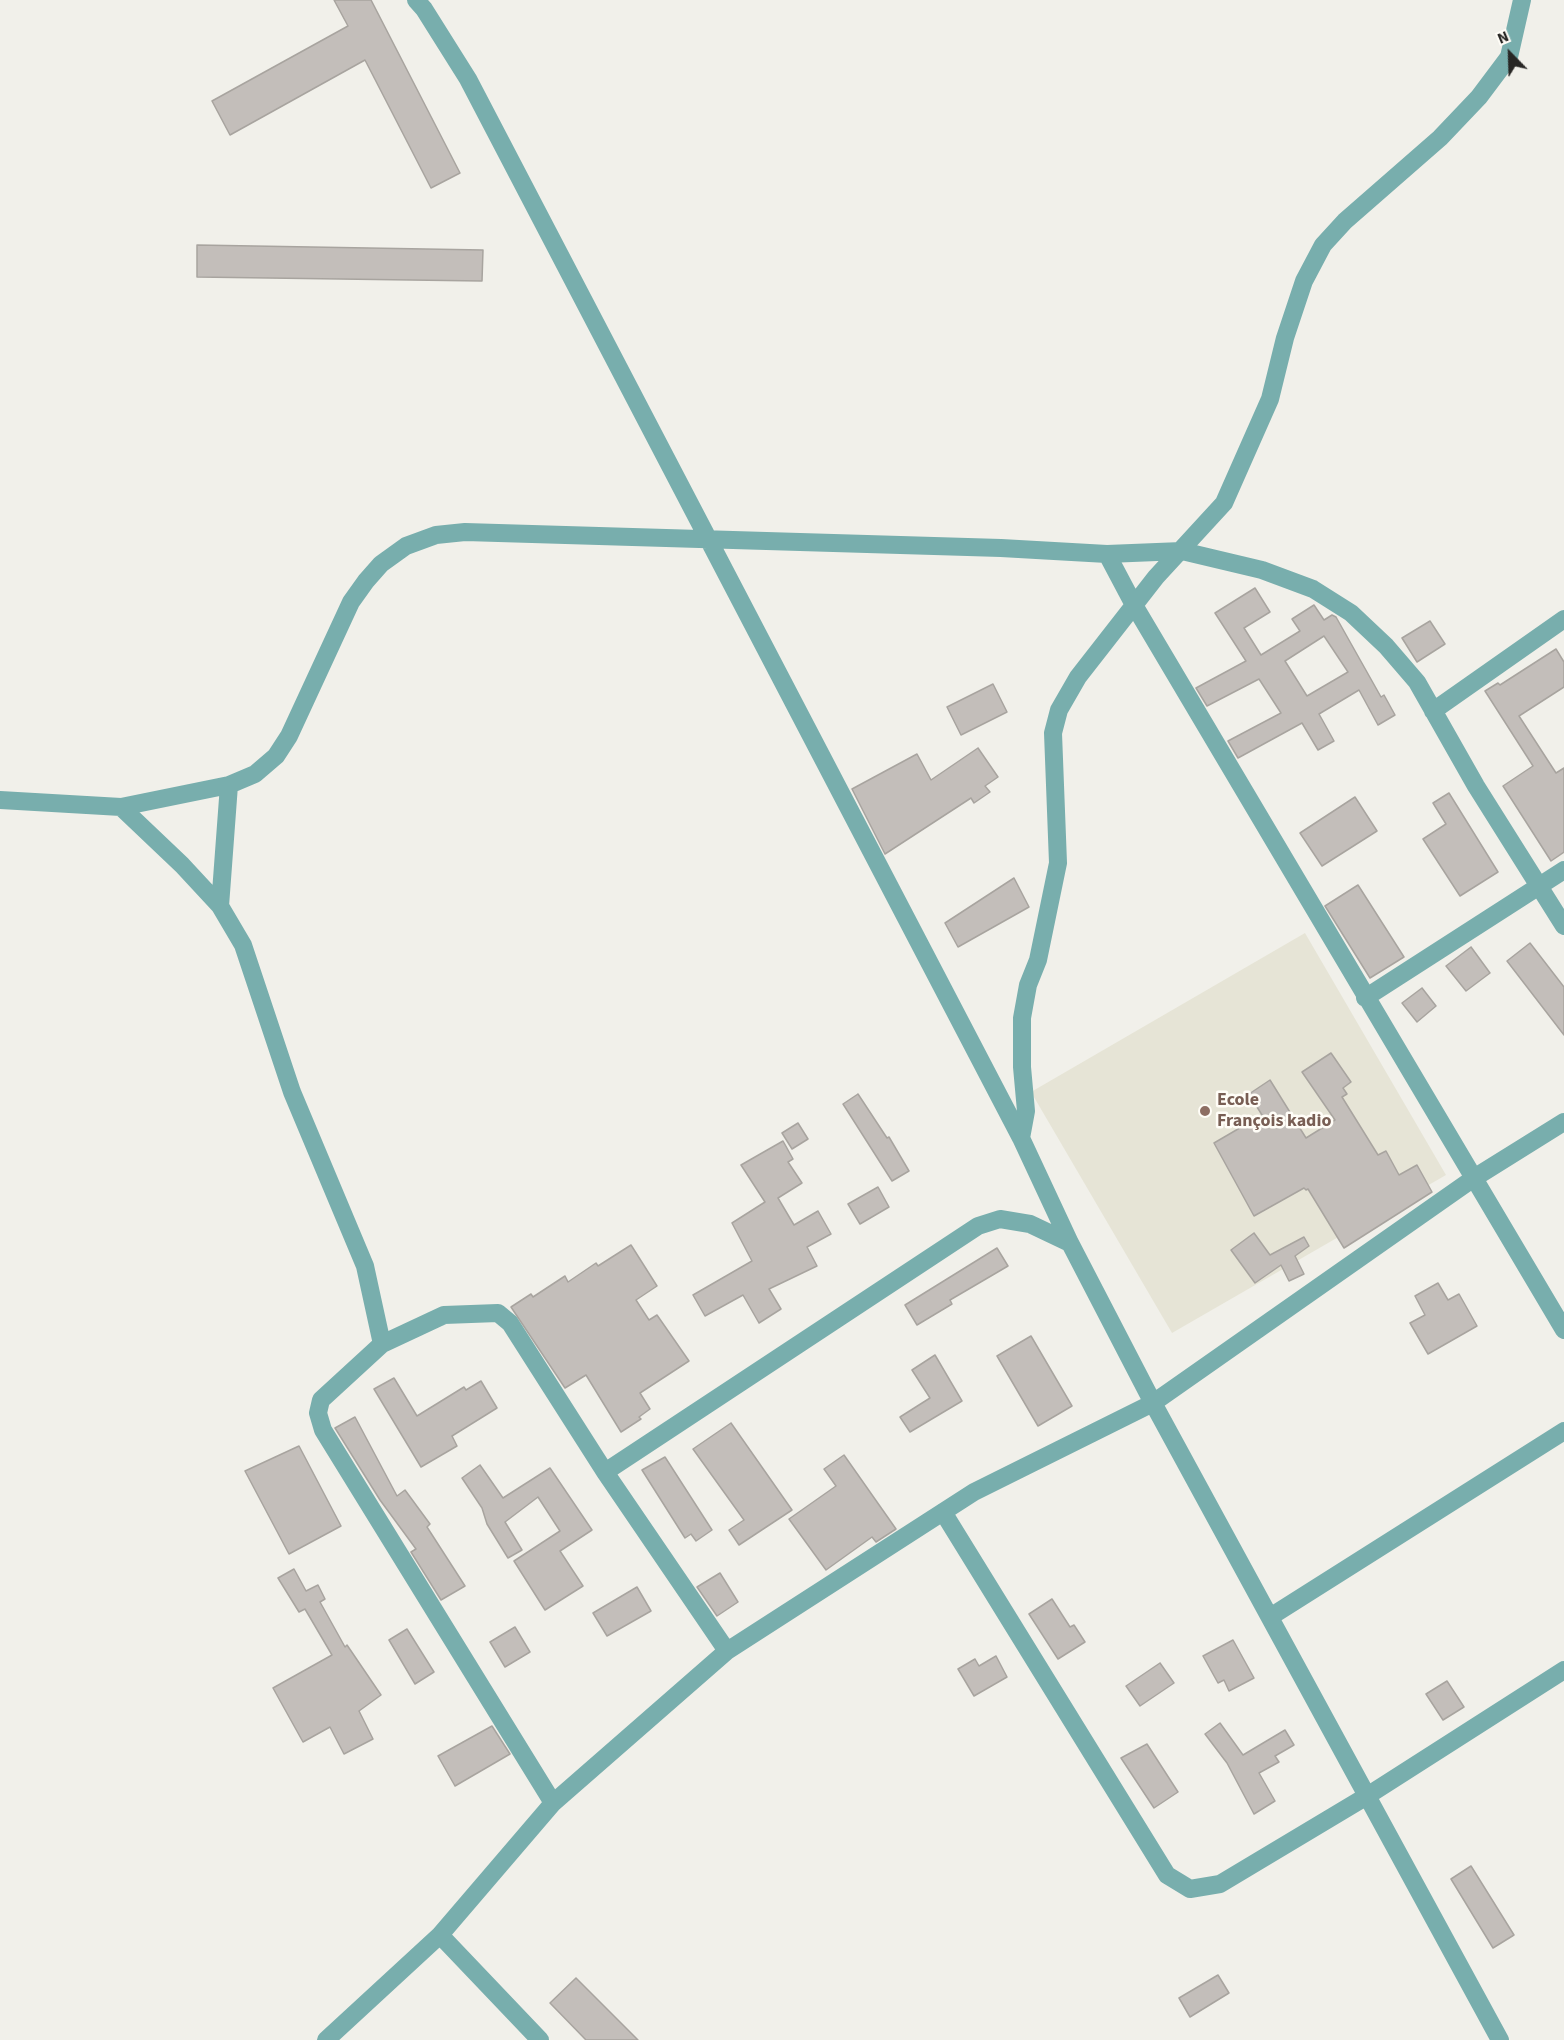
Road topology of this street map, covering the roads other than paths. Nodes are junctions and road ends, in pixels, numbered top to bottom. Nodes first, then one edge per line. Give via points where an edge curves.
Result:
1 (416, 0) edge
2 (1522, 0) edge
3 (707, 539) junction
4 (1182, 551) junction
5 (1107, 554) junction
6 (1134, 605) junction
7 (1564, 619) edge
8 (1433, 711) junction
9 (229, 785) junction
10 (0, 800) edge
11 (121, 807) junction
12 (1564, 870) edge
13 (1539, 886) junction
14 (220, 906) junction
15 (1564, 926) edge
16 (1365, 998) junction
17 (1564, 1122) edge
18 (1021, 1138) junction
19 (1474, 1178) junction
20 (1070, 1243) junction
21 (1564, 1330) edge
22 (382, 1344) junction
23 (1153, 1403) junction
24 (1564, 1431) edge
25 (604, 1472) junction
26 (943, 1512) junction
27 (1270, 1617) junction
28 (727, 1651) junction
29 (1564, 1670) edge
30 (1367, 1796) junction
31 (553, 1803) junction
32 (440, 1935) junction
33 (326, 2040) edge
34 (540, 2040) edge
35 (1500, 2040) edge

1 - 3 street via 468,79
2 - 4 street via 1509,57 1479,97 1323,245 1304,281 1270,399 1240,471 1224,503
3 - 5 street
3 - 9 street via 465,532 436,535 406,546 381,564 351,602 276,756 255,774
3 - 18 street
4 - 5 street
4 - 6 street
4 - 8 street via 1262,570 1313,589 1351,613 1417,682
5 - 6 street
6 - 16 street
6 - 18 street via 1078,677 1059,710 1053,734 1058,862 1022,1018 1026,1111
7 - 8 street
8 - 13 street
9 - 11 street
9 - 14 street
10 - 11 street
11 - 14 street
12 - 13 street
13 - 15 street
13 - 16 street
14 - 22 street via 243,945 292,1092 365,1266
16 - 19 street
17 - 19 street
18 - 20 street
19 - 21 street
19 - 23 street
20 - 23 street
20 - 25 street via 1030,1224 1000,1219 978,1226
22 - 25 street via 444,1315 498,1313 510,1323
22 - 31 street via 321,1400 318,1413 323,1430
23 - 26 street via 974,1492
23 - 27 street
24 - 27 street
25 - 28 street
26 - 28 street
26 - 30 street via 1167,1875 1190,1889 1220,1884
27 - 30 street
28 - 31 street
29 - 30 street
30 - 35 street
31 - 32 street
32 - 33 street
32 - 34 street

